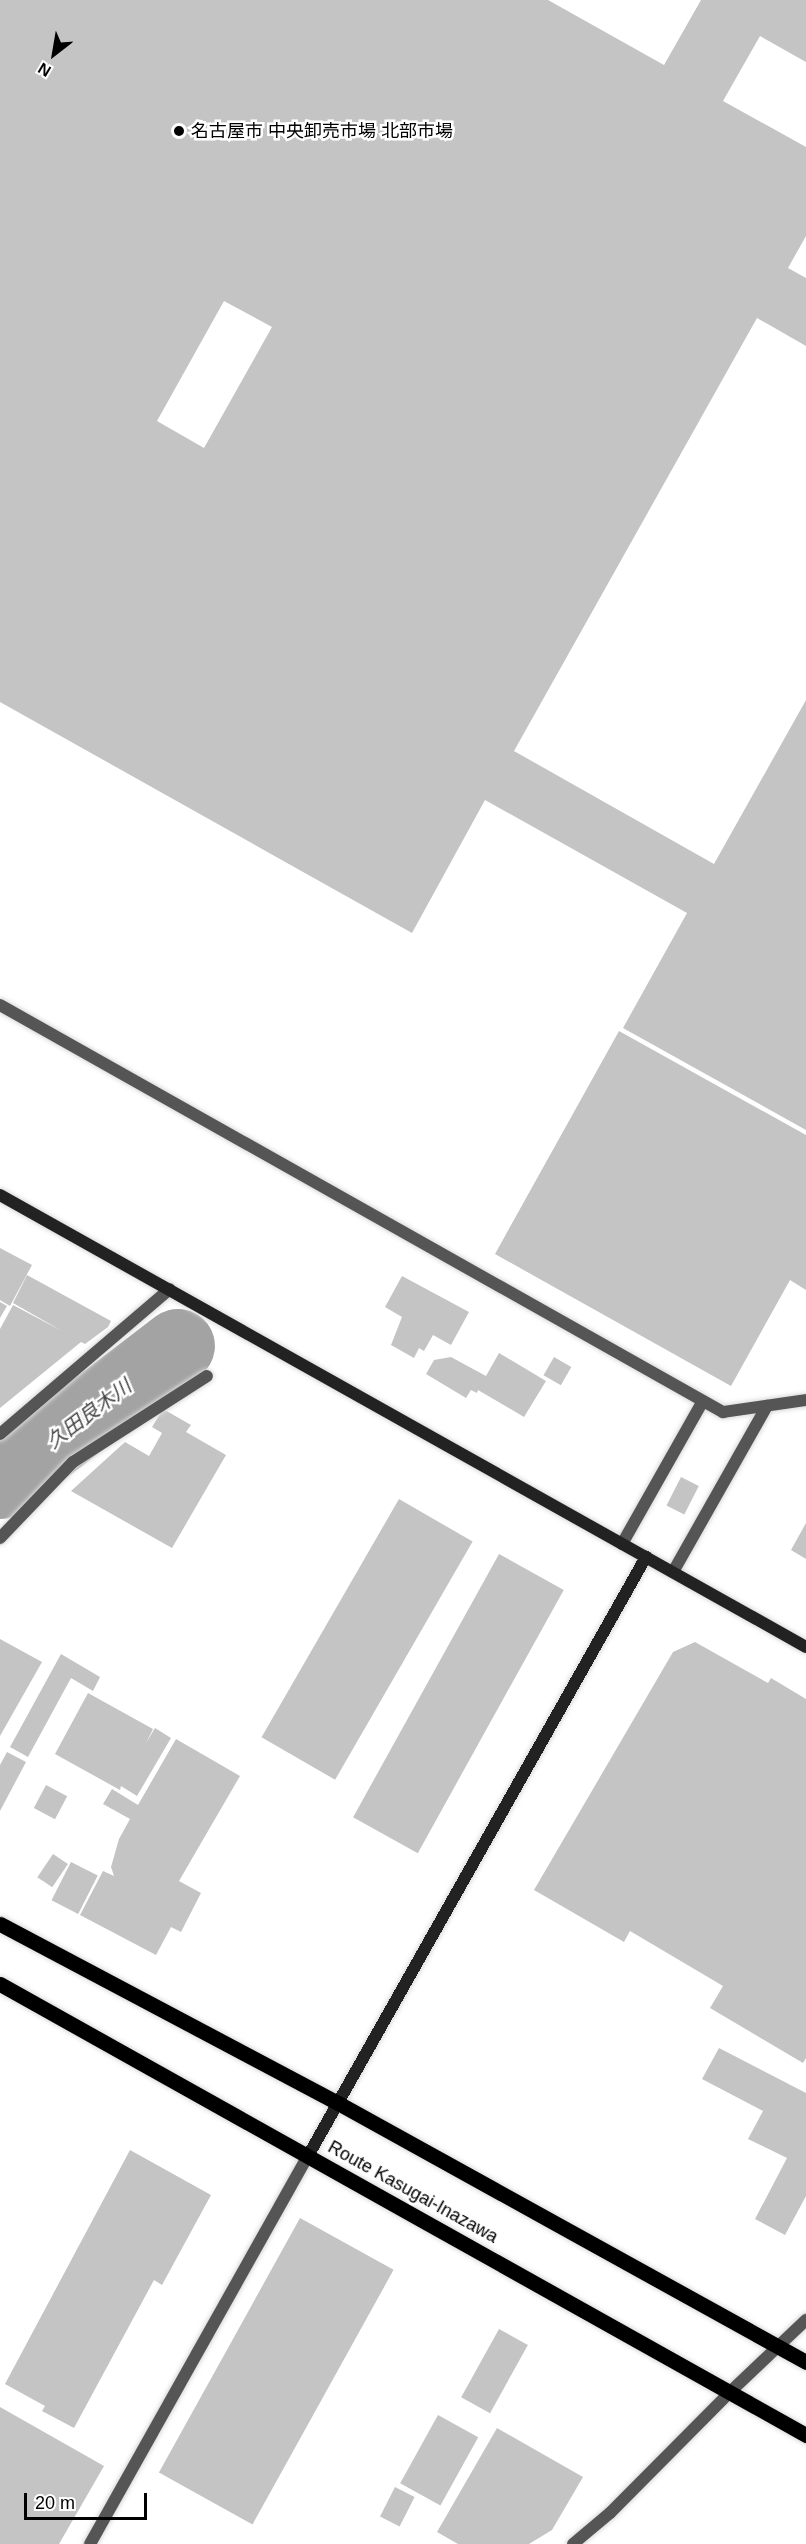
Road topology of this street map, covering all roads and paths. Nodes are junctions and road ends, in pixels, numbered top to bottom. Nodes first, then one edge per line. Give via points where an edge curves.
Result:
1 (0, 1005) edge
2 (0, 1195) edge
3 (170, 1289) junction
4 (207, 1376) dead end
5 (806, 1400) edge
6 (704, 1401) junction
7 (767, 1406) junction
8 (0, 1434) edge
9 (0, 1538) edge
10 (622, 1544) junction
11 (646, 1557) junction
12 (673, 1572) junction
13 (806, 1647) edge
14 (0, 1924) edge
15 (0, 1984) edge
16 (338, 2103) junction
17 (308, 2156) junction
18 (806, 2320) edge
19 (779, 2346) junction
20 (806, 2362) edge
21 (730, 2392) junction
22 (806, 2435) edge
23 (90, 2544) edge
24 (573, 2544) edge

1 - 6 street
2 - 3 street
3 - 8 street
3 - 10 street
4 - 9 street via 73,1462
5 - 7 street
6 - 7 street via 723,1412
6 - 10 street
7 - 12 street
10 - 11 street
11 - 12 street
11 - 16 street
12 - 13 street
14 - 16 main road
15 - 17 main road, Route Kasugai-Inazawa
16 - 17 street
16 - 19 main road
17 - 21 main road, Route Kasugai-Inazawa
17 - 23 street
18 - 19 street
19 - 20 main road
19 - 21 street
21 - 22 main road, Route Kasugai-Inazawa
21 - 24 street via 610,2513

